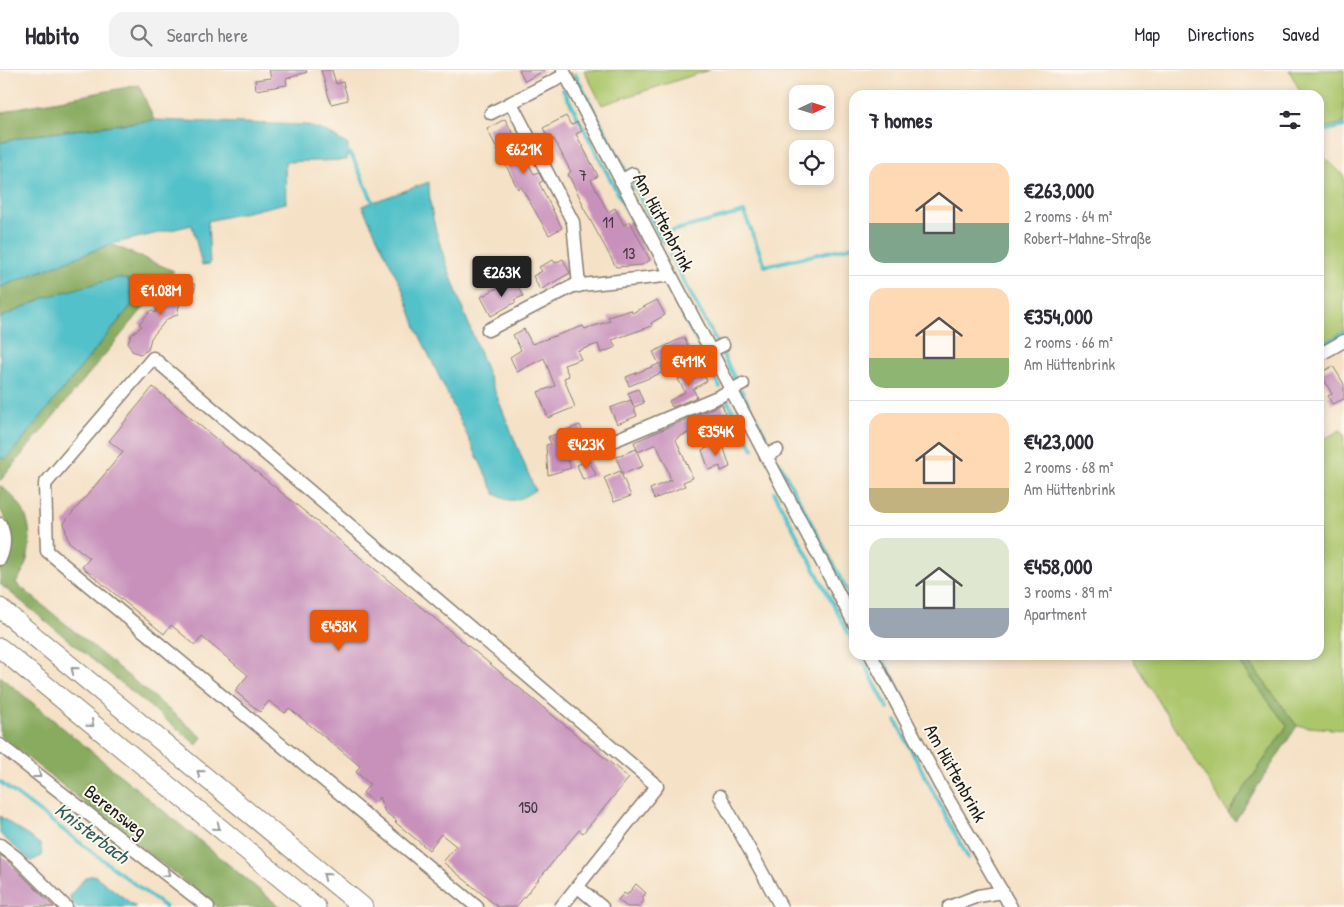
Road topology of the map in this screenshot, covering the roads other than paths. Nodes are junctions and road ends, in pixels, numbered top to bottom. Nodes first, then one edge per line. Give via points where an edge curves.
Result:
1 (564, 72) edge
2 (512, 103) junction
3 (491, 113) dead end
4 (633, 174) dead end
5 (621, 181) junction
6 (671, 246) dead end
7 (659, 253) junction
8 (670, 273) junction
9 (579, 286) junction
10 (488, 330) dead end
11 (1344, 341) edge
12 (723, 345) dead end
13 (711, 351) junction
14 (1324, 352) edge
15 (744, 384) dead end
16 (731, 390) junction
17 (596, 448) dead end
18 (0, 524) edge
19 (0, 559) edge
20 (0, 608) edge
21 (849, 613) edge
22 (0, 648) edge
23 (874, 660) edge
24 (0, 745) edge
25 (720, 796) dead end
26 (0, 845) edge
27 (578, 888) junction
28 (1003, 892) junction
29 (66, 907) edge
30 (208, 907) edge
31 (316, 907) edge
32 (363, 907) edge
33 (477, 907) edge
34 (561, 907) edge
35 (602, 907) edge
36 (781, 907) edge
37 (949, 907) edge
38 (1011, 907) edge

1 - 2 street
1 - 5 street, Am Hüttenbrink
2 - 3 street
2 - 9 street via 573,222
4 - 5 street
5 - 7 street, Am Hüttenbrink
6 - 7 street
7 - 8 street, Am Hüttenbrink
8 - 9 street
8 - 13 street, Am Hüttenbrink
9 - 10 street via 573,286
11 - 14 street
12 - 13 street
13 - 16 street, Am Hüttenbrink
15 - 16 street
16 - 17 street
16 - 21 street, Am Hüttenbrink via 772,453
18 - 19 street via 5,547
32 -> 20 highway
22 -> 31 highway
23 - 28 street, Am Hüttenbrink via 940,785
24 -> 30 street, Berensweg
25 - 36 street
26 - 29 street
27 - 33 street via 657,786 153,358 45,484 47,551
27 - 34 street
27 - 35 street
28 - 37 street via 978,896
28 - 38 street, Am Hüttenbrink

